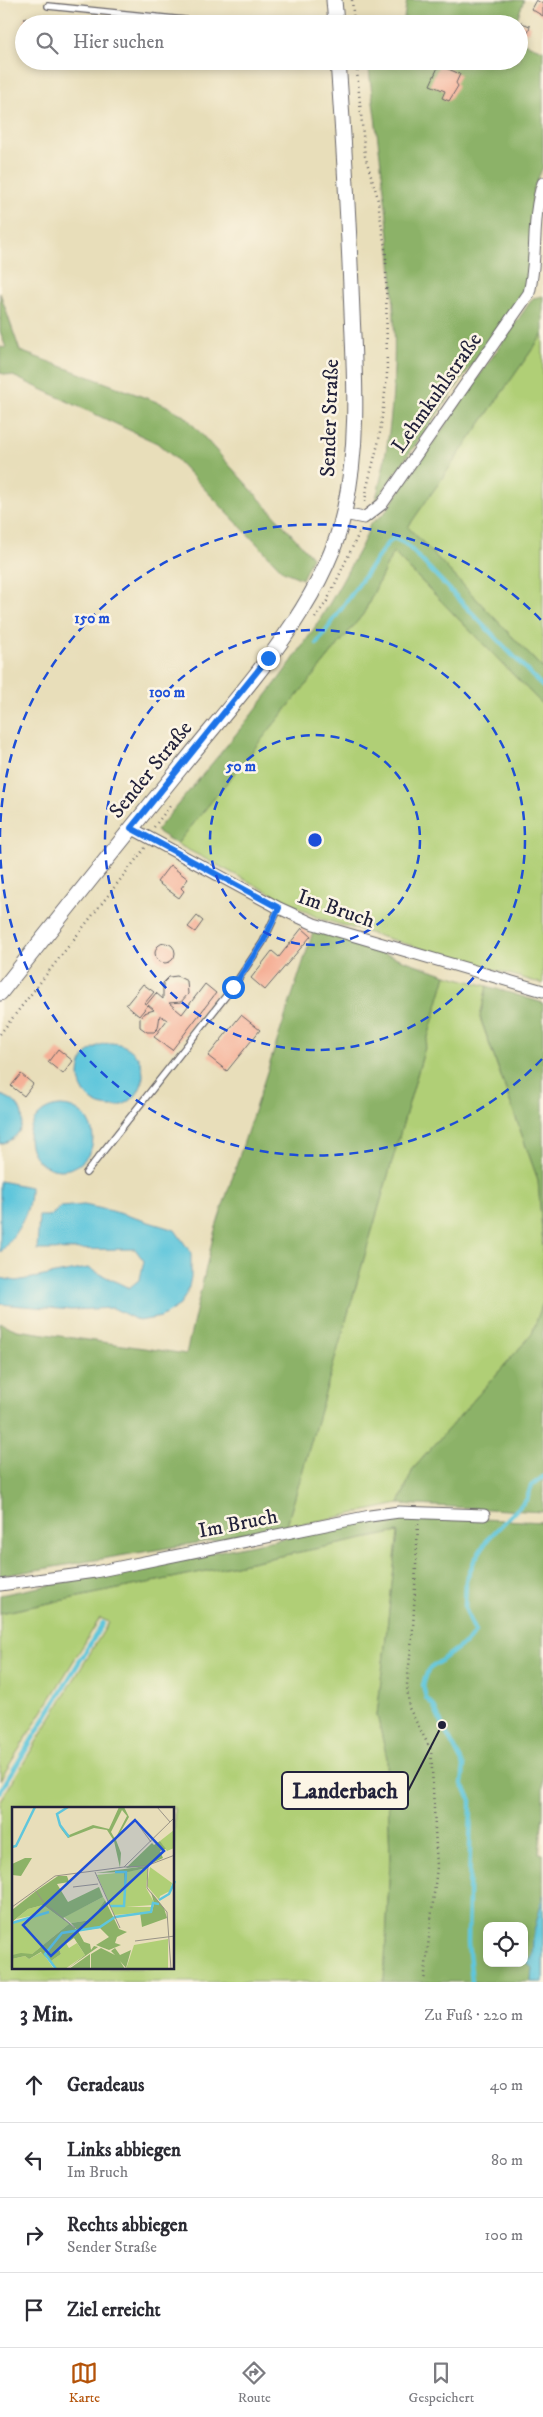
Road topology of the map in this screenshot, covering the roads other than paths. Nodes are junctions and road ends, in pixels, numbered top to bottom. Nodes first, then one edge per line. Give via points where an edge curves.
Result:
1 (334, 0) edge
2 (48, 6) dead end
3 (136, 15) edge
4 (335, 15) edge
5 (339, 70) edge
6 (543, 183) edge
7 (539, 272) edge
8 (344, 514) junction
9 (131, 828) junction
10 (279, 908) junction
11 (543, 991) edge
12 (0, 993) edge
13 (86, 1173) dead end
14 (484, 1515) dead end
15 (0, 1585) edge

1 - 4 main road
2 - 3 lane
5 - 8 main road, Sender Straße via 356,418 354,457
6 - 7 street, Lehmkuhlstraße via 539,201
7 - 8 street, Lehmkuhlstraße via 530,293 382,504 364,518
8 - 9 main road, Sender Straße via 312,594 268,658
9 - 10 street, Im Bruch
9 - 12 main road, Sender Straße
10 - 11 street, Im Bruch via 314,924
10 - 13 lane via 263,942 238,981
14 - 15 street, Im Bruch via 399,1512 370,1516 95,1572

